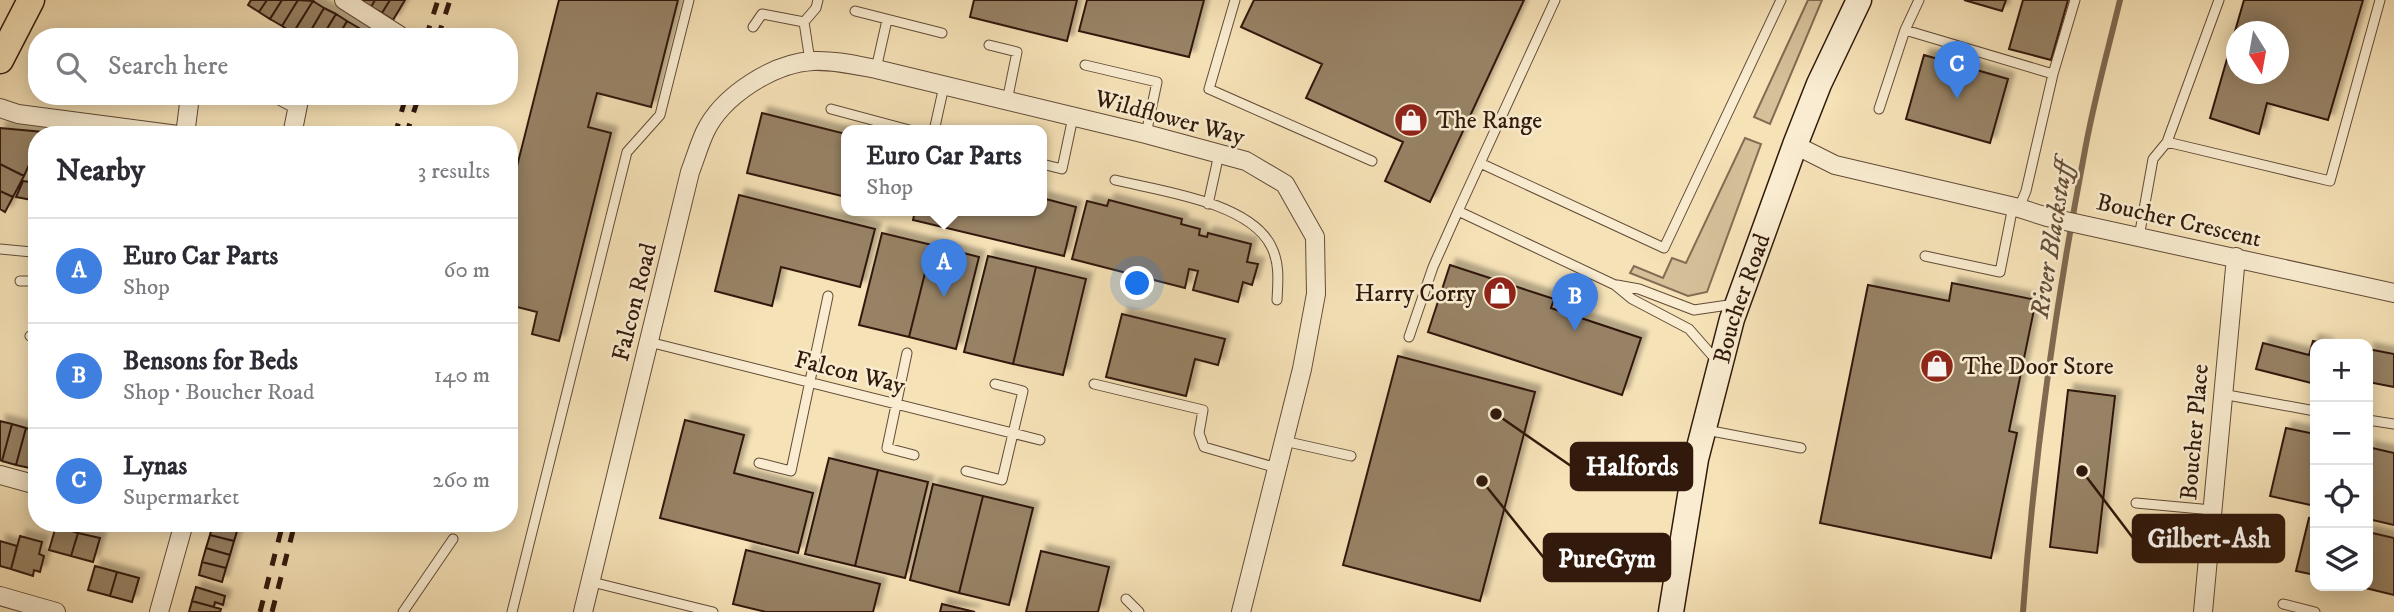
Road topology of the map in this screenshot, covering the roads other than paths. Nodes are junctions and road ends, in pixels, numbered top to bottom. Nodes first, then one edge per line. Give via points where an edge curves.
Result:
1 (31, 0) edge
2 (344, 0) edge
3 (689, 0) edge
4 (818, 0) edge
5 (1235, 0) edge
6 (1555, 0) edge
7 (1782, 0) edge
8 (1859, 0) edge
9 (1919, 0) edge
10 (2075, 0) edge
11 (2219, 0) edge
12 (2380, 0) edge
13 (855, 12) dead end
14 (887, 20) junction
15 (804, 22) junction
16 (753, 27) dead end
17 (388, 28) edge
18 (1905, 30) junction
19 (942, 33) dead end
20 (989, 45) dead end
21 (0, 60) edge
22 (810, 61) junction
23 (1085, 65) dead end
24 (876, 69) junction
25 (2053, 74) junction
26 (944, 86) junction
27 (1007, 101) junction
28 (189, 105) edge
29 (298, 105) edge
30 (0, 108) edge
31 (831, 109) dead end
32 (1879, 109) dead end
33 (1073, 117) junction
34 (891, 125) edge
35 (935, 125) edge
36 (75, 126) edge
37 (186, 126) edge
38 (294, 126) edge
39 (1146, 134) junction
40 (2167, 142) junction
41 (1795, 145) junction
42 (1219, 154) junction
43 (1373, 161) dead end
44 (1480, 163) junction
45 (1047, 165) edge
46 (1115, 180) dead end
47 (1208, 204) junction
48 (2016, 207) junction
49 (1458, 211) junction
50 (2139, 237) junction
51 (0, 248) edge
52 (28, 252) edge
53 (1925, 256) dead end
54 (2236, 257) junction
55 (20, 281) dead end
56 (28, 281) edge
57 (1615, 285) junction
58 (2394, 293) edge
59 (828, 296) dead end
60 (1277, 300) dead end
61 (1737, 303) junction
62 (1409, 337) dead end
63 (649, 342) junction
64 (907, 353) dead end
65 (1720, 365) junction
66 (809, 382) junction
67 (995, 384) dead end
68 (1094, 384) dead end
69 (2222, 394) junction
70 (897, 404) junction
71 (2310, 410) edge
72 (2373, 420) edge
73 (2394, 424) edge
74 (1704, 430) junction
75 (1013, 433) junction
76 (1041, 440) dead end
77 (1284, 441) junction
78 (1801, 448) dead end
79 (914, 455) dead end
80 (1351, 456) dead end
81 (759, 463) dead end
82 (1277, 468) junction
83 (966, 471) dead end
84 (0, 475) edge
85 (28, 483) edge
86 (2136, 503) dead end
87 (2211, 510) junction
88 (179, 532) edge
89 (453, 539) dead end
90 (1579, 541) dead end
91 (1679, 559) junction
92 (592, 582) junction
93 (0, 596) edge
94 (1126, 599) dead end
95 (2283, 604) dead end
96 (56, 612) edge
97 (159, 612) edge
98 (403, 612) edge
99 (512, 612) edge
100 (583, 612) edge
101 (713, 612) edge
102 (1139, 612) edge
103 (1241, 612) edge
104 (1671, 612) edge
105 (2203, 612) edge
106 (2315, 612) edge

1 - 21 main road
2 - 17 street
3 - 99 lane via 660,115 627,152
4 - 15 lane
5 - 43 lane via 1209,89
6 - 44 lane
7 - 44 lane via 1664,248
8 - 41 street, Boucher Road
9 - 18 lane
10 - 25 lane
11 - 40 lane
12 - 40 lane via 2330,181
13 - 14 lane
14 - 19 lane
14 - 24 lane
15 - 16 lane via 762,15
15 - 22 lane
18 - 25 lane
18 - 32 lane
20 - 27 lane via 1017,52
22 - 24 street, Wildflower Way
22 - 63 street, Falcon Road via 787,66 730,97 705,130 690,172
23 - 39 lane via 1157,82
24 - 26 street, Wildflower Way
25 - 48 lane via 2026,191
26 - 27 street, Wildflower Way
26 - 35 lane
27 - 33 street, Wildflower Way
28 - 37 street
29 - 38 street
30 - 36 street
31 - 34 lane
33 - 39 street, Wildflower Way
33 - 45 lane via 1062,169
39 - 42 street, Wildflower Way
40 - 50 lane via 2153,159
41 - 48 street, Boucher Crescent via 1835,165
41 - 61 street, Boucher Road
42 - 47 lane
42 - 77 street, Wildflower Way via 1246,162 1285,184 1315,237 1315,294
44 - 49 lane
46 - 47 lane
47 - 60 lane via 1250,222 1271,246 1278,271
48 - 50 street, Boucher Crescent
48 - 53 lane via 2000,272
49 - 57 lane
49 - 62 lane
50 - 54 street, Boucher Crescent
51 - 52 lane
54 - 58 street, Boucher Crescent
54 - 69 street, Boucher Place
55 - 56 lane
57 - 61 lane via 1694,310
57 - 65 lane via 1689,329
59 - 66 lane
61 - 65 street, Boucher Road
63 - 66 lane, Falcon Way
63 - 92 street, Falcon Road
64 - 70 lane
65 - 74 street, Boucher Road
66 - 70 lane, Falcon Way
66 - 81 lane via 791,471
67 - 75 lane via 1023,391
68 - 82 lane via 1203,410 1199,433 1204,447
69 - 71 lane
69 - 87 street, Boucher Place
70 - 75 lane, Falcon Way
70 - 79 lane via 887,448
72 - 73 lane
74 - 78 lane
74 - 91 street, Boucher Road
75 - 76 lane, Falcon Way
75 - 83 lane via 1002,480
77 - 80 lane
77 - 82 street, Wildflower Way
82 - 103 street, Wildflower Way
84 - 85 street
86 - 87 lane
87 - 105 street, Boucher Place
88 - 97 street
89 - 98 lane
90 - 91 lane
91 - 104 street, Boucher Road
92 - 100 street, Falcon Road
92 - 101 lane
93 - 96 street
94 - 102 lane
95 - 106 lane

